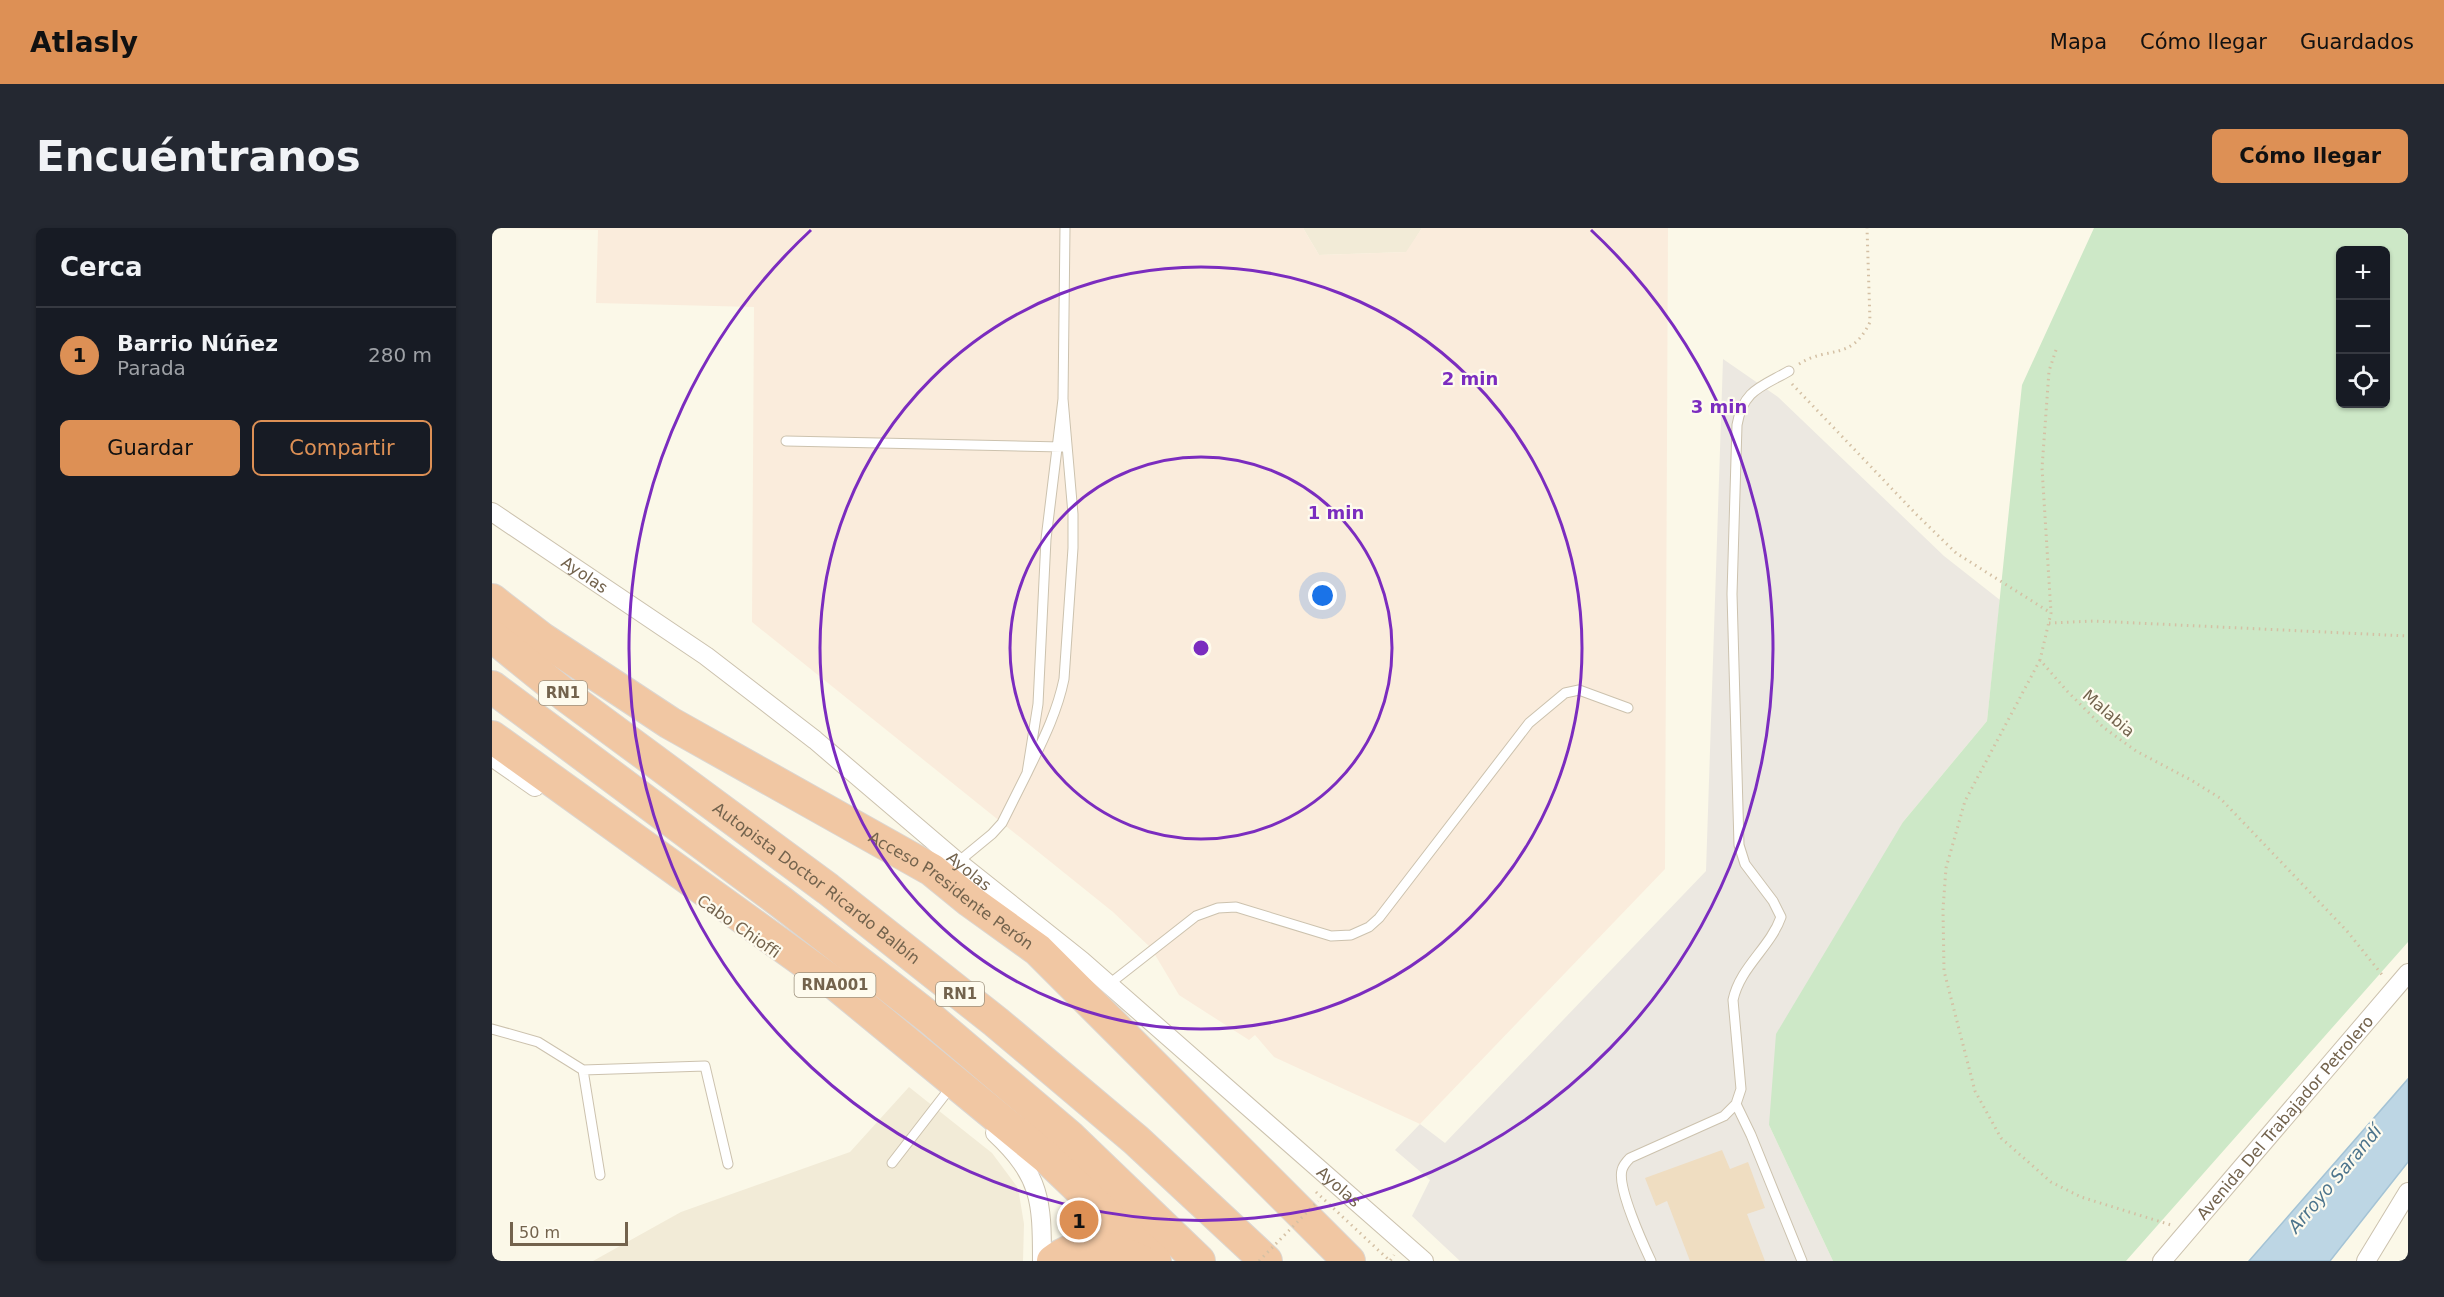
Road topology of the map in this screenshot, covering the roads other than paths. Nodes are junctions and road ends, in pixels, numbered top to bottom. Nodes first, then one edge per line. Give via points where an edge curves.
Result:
1 (1065, 228) edge
2 (1789, 371) road end
3 (1063, 399) junction
4 (786, 441) dead end
5 (1057, 447) junction
6 (1067, 448) junction
7 (492, 512) edge
8 (492, 600) edge
9 (492, 636) edge
10 (492, 687) edge
11 (1628, 708) dead end
12 (492, 737) edge
13 (492, 757) edge
14 (1027, 773) junction
15 (945, 866) junction
16 (2408, 973) edge
17 (1108, 985) junction
18 (492, 1029) edge
19 (582, 1070) junction
20 (947, 1092) junction
21 (1736, 1104) junction
22 (892, 1163) dead end
23 (728, 1164) dead end
24 (600, 1175) dead end
25 (2408, 1192) edge
26 (1042, 1261) edge
27 (1053, 1261) edge
28 (1141, 1261) edge
29 (1155, 1261) edge
30 (1199, 1261) edge
31 (1266, 1261) edge
32 (1349, 1261) edge
33 (1424, 1261) edge
34 (1651, 1261) edge
35 (1802, 1261) edge
36 (2162, 1261) edge
37 (2366, 1261) edge

1 - 3 lane
2 - 21 lane via 1748,396 1740,407 1737,425 1732,594 1739,844 1745,864 1781,917 1777,929 1736,986 1733,1000 1741,1089
3 - 5 lane
3 - 6 lane
4 - 5 lane
5 - 6 lane
5 - 14 lane via 1046,539 1038,704
6 - 14 lane via 1073,548 1064,679 1048,730
7 - 15 street, Ayolas via 706,656 815,740
8 - 15 highway, Acceso Presidente Perón via 670,723
9 - 31 highway, Autopista Doctor Ricardo Balbín / RN1 via 996,1022 1136,1140
10 - 30 highway, RN1 via 930,1018 1070,1137
11 - 17 lane via 1579,690 1565,693 1536,716 1369,927 1351,935 1331,936 1236,907 1218,908 1196,916
12 - 29 highway, RNA001 via 838,987 1047,1158
13 - 20 street, Cabo Chioffi via 784,958
14 - 15 lane via 993,834
15 - 17 street, Ayolas via 1034,922
15 - 32 highway, Acceso Presidente Perón via 1038,950
16 - 36 street, Avenida Del Trabajador Petrolero
17 - 33 street, Ayolas
18 - 19 lane via 537,1042
19 - 23 lane via 705,1066
19 - 24 lane
20 - 22 lane
20 - 26 street, Cabo Chioffi via 1022,1161 1042,1214
21 - 34 lane via 1724,1116 1630,1158 1622,1169 1622,1183
21 - 35 lane
25 - 37 street
27 - 28 highway via 1066,1252 1095,1246 1111,1248

